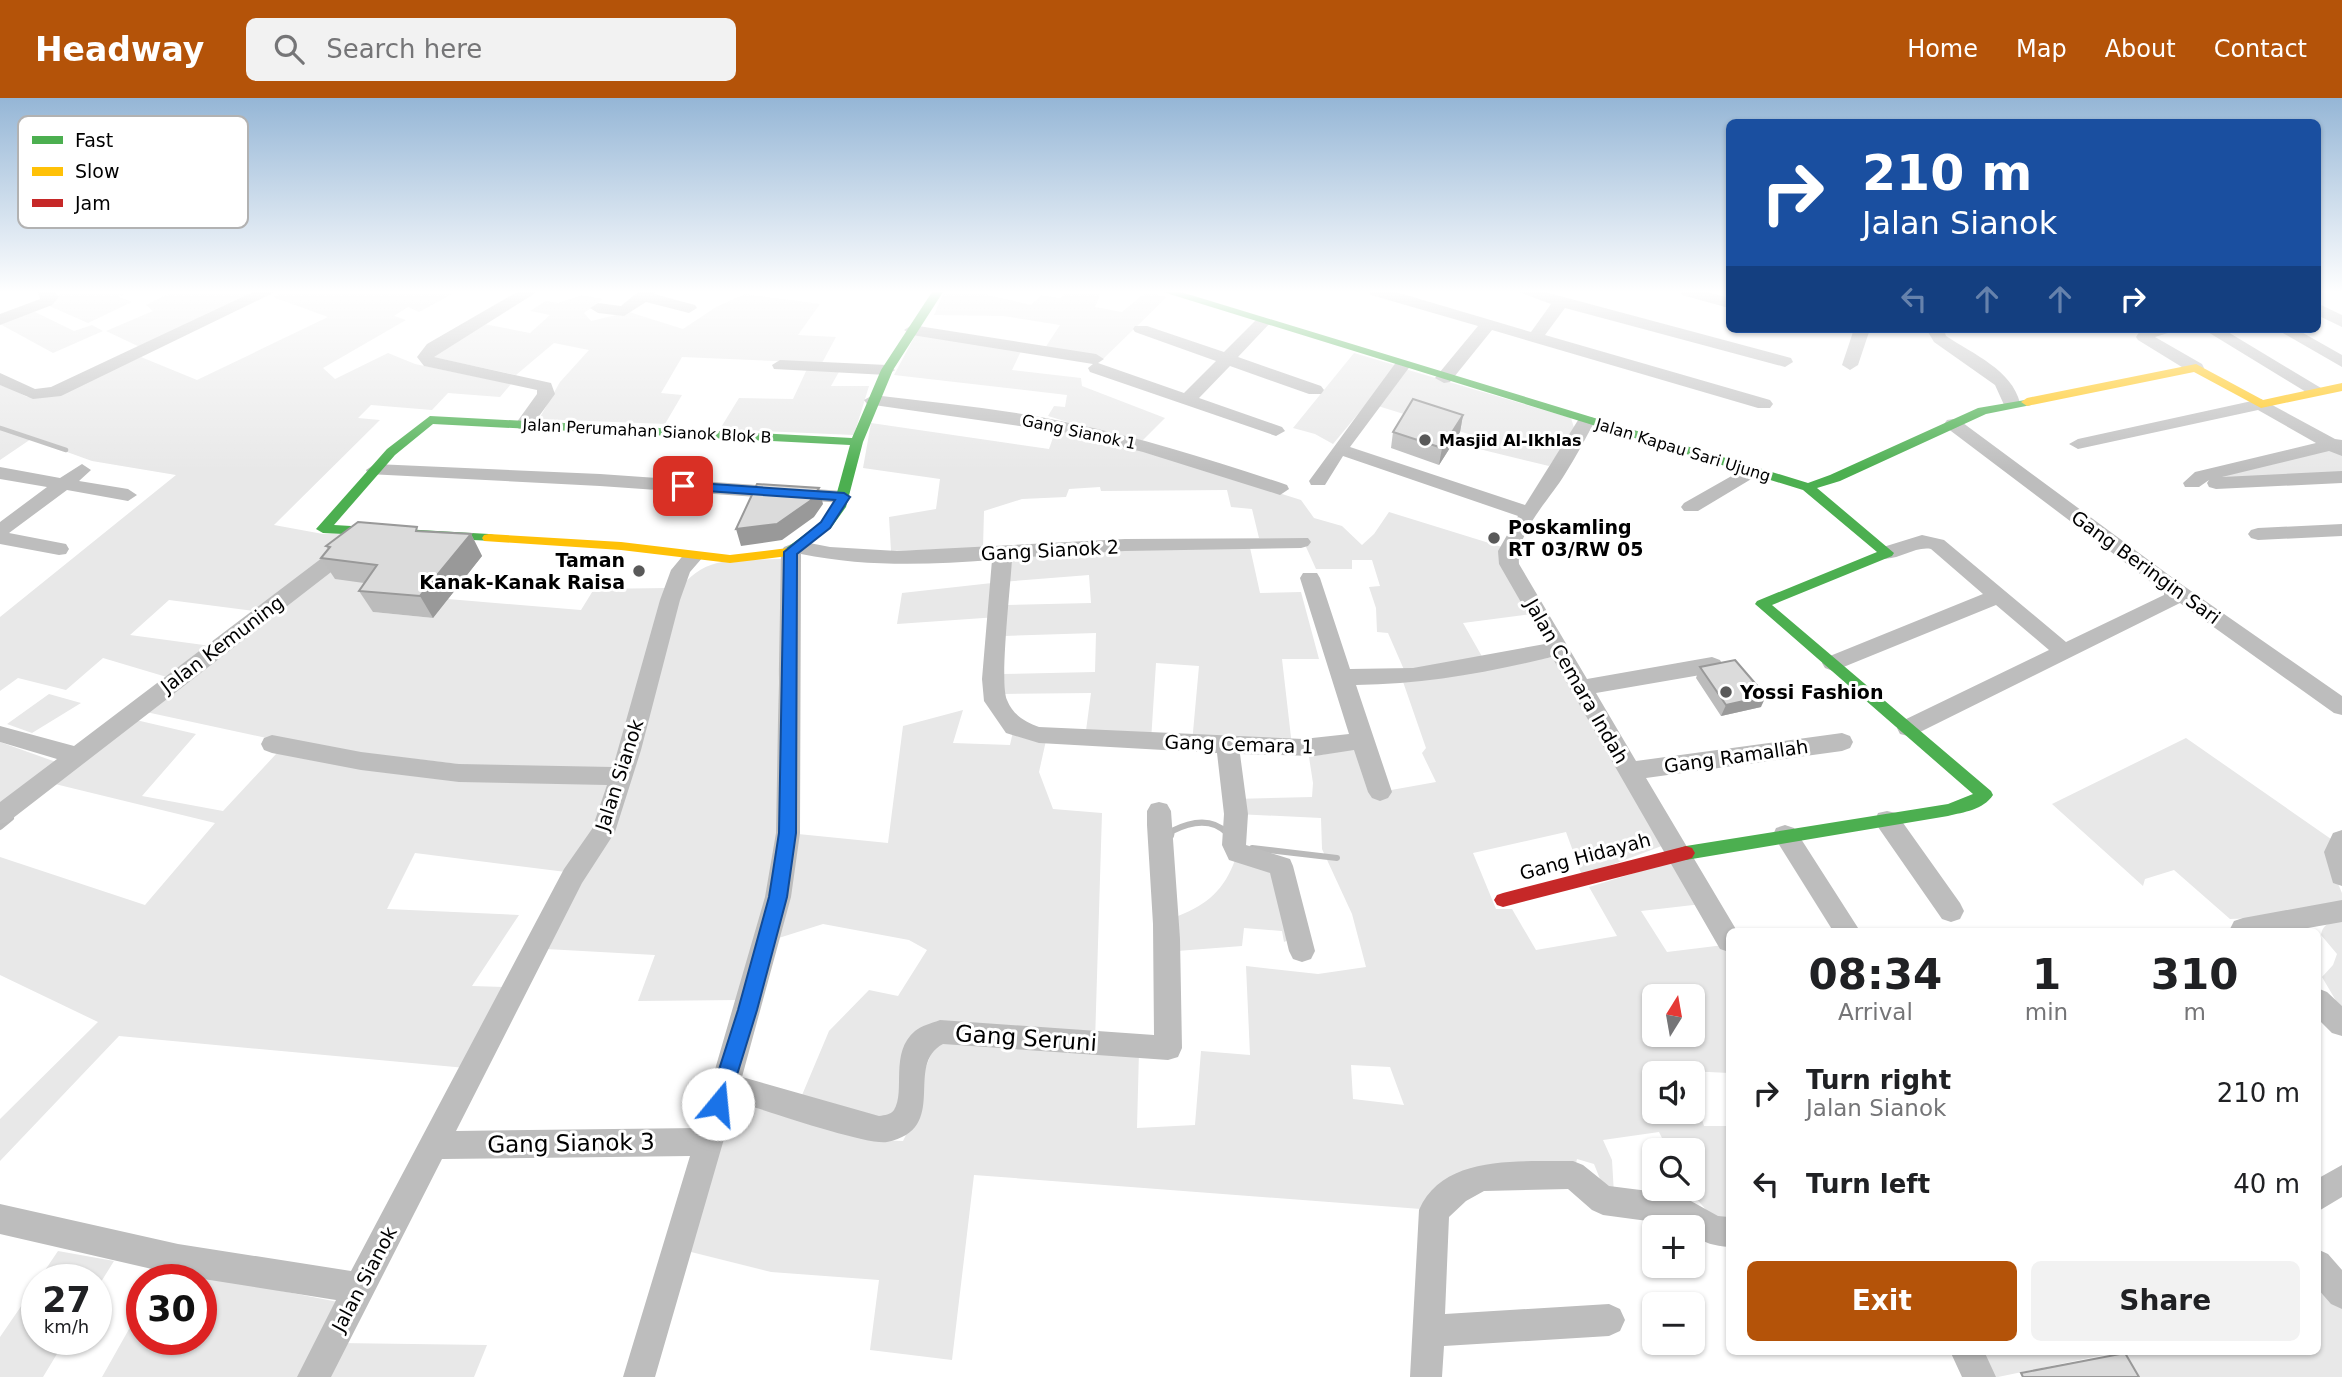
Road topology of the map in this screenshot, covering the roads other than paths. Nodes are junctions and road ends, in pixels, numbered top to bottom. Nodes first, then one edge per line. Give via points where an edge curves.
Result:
1 (138, 352) edge
2 (430, 352) edge
3 (898, 352) edge
4 (1033, 352) edge
5 (1205, 352) edge
6 (1233, 352) edge
7 (1360, 352) edge
8 (1466, 352) edge
9 (1582, 352) edge
10 (1747, 352) edge
11 (1854, 352) edge
12 (1958, 352) edge
13 (2168, 352) edge
14 (2250, 352) edge
15 (2324, 352) edge
16 (1226, 359) junction
17 (1785, 362) dead end
18 (2342, 362) edge
19 (1096, 363) joint
20 (780, 365) dead end
21 (1403, 365) junction
22 (1850, 365) dead end
23 (2196, 368) junction
24 (887, 370) junction
25 (0, 378) edge
26 (1444, 378) junction
27 (2342, 387) edge
28 (1315, 390) dead end
29 (2317, 391) junction
30 (873, 400) junction
31 (1187, 400) junction
32 (1764, 404) dead end
33 (2011, 404) junction
34 (2261, 404) junction
35 (1586, 421) junction
36 (1953, 424) junction
37 (523, 426) junction
38 (1276, 430) dead end
39 (857, 442) junction
40 (2078, 444) dead end
41 (2338, 446) edge
42 (1339, 449) junction
43 (82, 470) dead end
44 (375, 470) junction
45 (1751, 471) junction
46 (0, 472) edge
47 (2342, 477) edge
48 (1318, 481) dead end
49 (64, 484) junction
50 (1808, 487) junction
51 (1280, 489) dead end
52 (128, 495) dead end
53 (844, 497) junction
54 (1691, 506) dead end
55 (1530, 513) junction
56 (2342, 530) edge
57 (0, 531) edge
58 (368, 533) junction
59 (2258, 534) dead end
60 (0, 538) edge
61 (1301, 542) dead end
62 (59, 549) dead end
63 (795, 550) junction
64 (1003, 552) junction
65 (1887, 553) junction
66 (693, 557) junction
67 (1310, 578) dead end
68 (2174, 589) junction
69 (1998, 596) junction
70 (1559, 648) junction
71 (2066, 653) junction
72 (1833, 663) junction
73 (1712, 666) edge
74 (1342, 677) junction
75 (1582, 688) junction
76 (2342, 707) edge
77 (1908, 728) junction
78 (0, 734) edge
79 (1362, 738) junction
80 (1842, 742) dead end
81 (272, 744) dead end
82 (1227, 745) junction
83 (78, 756) junction
84 (1629, 771) junction
85 (621, 776) junction
86 (1380, 792) dead end
87 (1159, 811) dead end
88 (0, 815) edge
89 (1887, 820) junction
90 (1785, 835) junction
91 (2342, 841) edge
92 (1677, 854) junction
93 (2342, 876) edge
94 (1503, 900) dead end
95 (1951, 911) dead end
96 (2342, 911) edge
97 (1845, 928) edge
98 (2254, 928) edge
99 (1726, 936) edge
100 (1302, 951) dead end
101 (2321, 1004) edge
102 (2342, 1024) edge
103 (724, 1085) junction
104 (707, 1142) junction
105 (435, 1145) junction
106 (2342, 1179) edge
107 (2321, 1195) edge
108 (0, 1219) edge
109 (1726, 1232) edge
110 (2321, 1269) edge
111 (359, 1288) junction
112 (2342, 1293) edge
113 (1609, 1320) dead end
114 (1429, 1331) junction
115 (1968, 1355) edge
116 (313, 1377) edge
117 (639, 1377) edge
118 (1426, 1377) edge
119 (1980, 1377) edge

1 - 25 street via 55,392 33,394
2 - 37 street via 425,357 430,362 545,387 546,394
3 - 24 street
4 - 19 street
5 - 16 street
6 - 16 street
7 - 21 street, Jalan Kapau Sari Ujung
8 - 26 street
9 - 32 street
10 - 17 street
11 - 22 street
12 - 33 street via 2001,381
13 - 23 street
14 - 29 street
15 - 18 street
16 - 28 street
16 - 31 street
19 - 31 street
20 - 24 street
21 - 26 street, Jalan Kapau Sari Ujung
21 - 42 street
23 - 33 street
23 - 34 street
24 - 30 street
26 - 35 street, Jalan Kapau Sari Ujung
27 - 29 street
29 - 34 street
30 - 39 street
30 - 51 street, Gang Sianok 1 via 1068,427
31 - 38 street
33 - 36 street
34 - 40 street
34 - 41 street
35 - 45 street, Jalan Kapau Sari Ujung
35 - 55 street, Jalan Cemara Indah
36 - 50 street
36 - 68 street, Gang Beringin Sari
37 - 39 street, Jalan Perumahan Sianok Blok B
37 - 44 street, Jalan Perumahan Sianok Blok B via 436,420 419,426
39 - 53 street
41 - 47 street via 2202,476 2192,483
42 - 48 street
42 - 55 street
43 - 49 street
44 - 53 street
44 - 58 street via 323,527
45 - 50 street, Jalan Kapau Sari Ujung
45 - 54 street
46 - 49 street
49 - 52 street
49 - 57 street
50 - 65 street
53 - 63 street via 826,525
55 - 70 street, Jalan Cemara Indah via 1512,541 1509,564
56 - 59 street
58 - 66 street via 621,546
58 - 83 street, Jalan Kemuning
60 - 62 street
61 - 64 street, Gang Sianok 2
63 - 64 street, Gang Sianok 2 via 901,557
63 - 66 street via 730,559
63 - 103 street via 788,833 778,897
64 - 82 street, Gang Cemara 1 via 993,679 995,701 1014,727 1039,735
65 - 69 street via 1922,541 1933,542
65 - 72 street via 1762,604
66 - 85 street, Jalan Sianok via 681,570 670,600
67 - 74 street
68 - 71 street via 2174,598
68 - 76 street, Gang Beringin Sari
69 - 71 street
69 - 72 street
70 - 74 street via 1413,676
70 - 75 street, Jalan Cemara Indah
71 - 77 street
72 - 77 street
73 - 75 street
74 - 79 street
75 - 84 street, Jalan Cemara Indah
77 - 89 street, Gang Hidayah via 1985,795 1971,804
78 - 83 street
79 - 82 street, Gang Cemara 1 via 1330,747
79 - 86 street
80 - 84 street, Gang Ramallah
81 - 85 street via 459,773
82 - 100 street via 1238,853 1281,866
83 - 88 street, Jalan Kemuning
84 - 92 street, Jalan Cemara Indah
85 - 105 street, Jalan Sianok via 603,832 573,876
87 - 103 street, Gang Seruni via 1168,1048 940,1031 921,1039 910,1106 905,1119 888,1130
89 - 90 street, Gang Hidayah
89 - 95 street
90 - 92 street, Gang Hidayah
90 - 97 street
91 - 93 street via 2336,852
92 - 94 street, Gang Hidayah
92 - 99 street, Jalan Cemara Indah
96 - 98 street
101 - 102 street
103 - 104 street
104 - 105 street, Gang Sianok 3
104 - 117 street
105 - 111 street, Jalan Sianok
106 - 107 street
108 - 111 street via 167,1257
109 - 114 street via 1714,1231 1680,1210 1604,1200 1573,1175 1481,1177 1434,1210
110 - 112 street
111 - 116 street, Jalan Sianok
113 - 114 street
114 - 118 street
115 - 119 street

